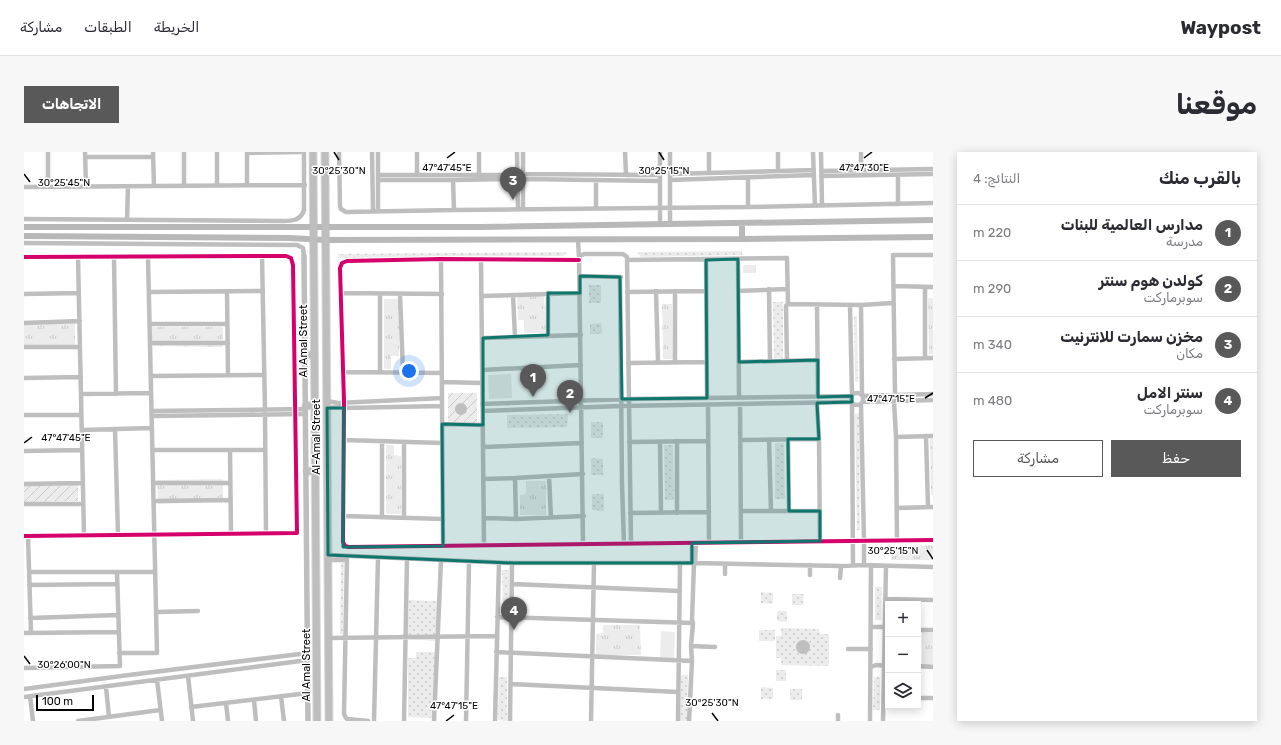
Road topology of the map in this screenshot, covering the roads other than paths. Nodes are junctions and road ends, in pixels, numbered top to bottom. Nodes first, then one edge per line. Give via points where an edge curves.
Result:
1 (48, 152) edge
2 (184, 152) edge
3 (216, 152) edge
4 (247, 152) edge
5 (301, 152) edge
6 (304, 152) edge
7 (313, 152) edge
8 (325, 152) edge
9 (339, 152) edge
10 (372, 152) edge
11 (378, 152) edge
12 (417, 152) edge
13 (479, 152) edge
14 (517, 152) edge
15 (523, 152) edge
16 (625, 152) edge
17 (660, 152) edge
18 (670, 152) edge
19 (709, 152) edge
20 (778, 152) edge
21 (814, 152) edge
22 (821, 152) edge
23 (861, 152) edge
24 (86, 154) edge
25 (153, 154) edge
26 (933, 169) edge
27 (862, 170) junction
28 (778, 171) junction
29 (709, 173) junction
30 (814, 173) junction
31 (821, 173) junction
32 (670, 174) junction
33 (933, 174) edge
34 (417, 175) junction
35 (479, 175) junction
36 (660, 175) junction
37 (898, 175) junction
38 (626, 176) junction
39 (378, 177) junction
40 (517, 177) junction
41 (523, 177) junction
42 (748, 178) junction
43 (454, 180) junction
44 (596, 180) junction
45 (670, 180) junction
46 (660, 181) junction
47 (217, 185) junction
48 (247, 185) junction
49 (305, 185) junction
50 (48, 186) junction
51 (86, 186) junction
52 (128, 186) junction
53 (154, 186) junction
54 (184, 186) junction
55 (24, 187) edge
56 (933, 203) edge
57 (898, 204) junction
58 (822, 205) junction
59 (815, 206) junction
60 (748, 207) junction
61 (596, 208) junction
62 (660, 208) junction
63 (670, 208) junction
64 (518, 209) junction
65 (523, 209) junction
66 (454, 210) junction
67 (373, 211) junction
68 (378, 211) junction
69 (24, 219) edge
70 (127, 220) junction
71 (933, 220) edge
72 (742, 223) junction
73 (660, 224) junction
74 (670, 224) junction
75 (24, 227) edge
76 (54, 227) junction
77 (481, 227) junction
78 (314, 228) junction
79 (326, 228) junction
80 (24, 236) edge
81 (53, 236) junction
82 (933, 238) edge
83 (314, 239) junction
84 (742, 239) junction
85 (325, 240) junction
86 (480, 240) junction
87 (578, 240) junction
88 (24, 243) edge
89 (933, 255) edge
90 (262, 256) junction
91 (304, 256) joint
92 (24, 257) edge
93 (78, 257) junction
94 (114, 257) junction
95 (148, 257) junction
96 (441, 259) junction
97 (579, 259) junction
98 (738, 259) junction
99 (481, 260) junction
100 (627, 260) junction
101 (706, 260) junction
102 (580, 276) junction
103 (627, 276) junction
104 (620, 277) junction
105 (894, 286) junction
106 (925, 287) junction
107 (933, 287) edge
108 (787, 289) junction
109 (738, 290) junction
110 (769, 290) junction
111 (227, 291) junction
112 (263, 291) junction
113 (675, 291) junction
114 (706, 291) junction
115 (149, 292) junction
116 (627, 292) junction
117 (656, 292) junction
118 (79, 293) junction
119 (341, 293) junction
120 (548, 293) junction
121 (580, 293) junction
122 (24, 294) edge
123 (380, 294) junction
124 (400, 294) junction
125 (442, 294) junction
126 (513, 294) junction
127 (482, 296) junction
128 (894, 303) junction
129 (788, 304) junction
130 (850, 304) junction
131 (817, 305) junction
132 (861, 305) junction
133 (80, 321) junction
134 (24, 323) edge
135 (150, 324) junction
136 (227, 324) junction
137 (548, 335) junction
138 (581, 335) junction
139 (515, 337) junction
140 (483, 338) junction
141 (150, 343) junction
142 (228, 343) junction
143 (80, 346) junction
144 (24, 347) edge
145 (305, 355) junction
146 (314, 356) junction
147 (925, 358) junction
148 (933, 358) edge
149 (894, 359) junction
150 (818, 360) junction
151 (770, 361) junction
152 (787, 361) junction
153 (658, 362) junction
154 (675, 362) junction
155 (707, 362) junction
156 (739, 362) junction
157 (628, 363) junction
158 (581, 365) junction
159 (482, 370) junction
160 (380, 371) junction
161 (343, 372) junction
162 (403, 372) junction
163 (441, 373) junction
164 (228, 375) junction
165 (264, 375) junction
166 (151, 376) junction
167 (81, 377) junction
168 (24, 378) edge
169 (442, 382) junction
170 (482, 383) junction
171 (151, 393) junction
172 (81, 394) junction
173 (116, 394) junction
174 (933, 394) edge
175 (862, 395) junction
176 (895, 395) junction
177 (852, 396) junction
178 (818, 397) junction
179 (442, 398) junction
180 (707, 398) junction
181 (739, 398) junction
182 (629, 399) junction
183 (622, 400) junction
184 (933, 400) edge
185 (581, 401) junction
186 (894, 401) junction
187 (344, 402) junction
188 (852, 402) junction
189 (817, 403) junction
190 (862, 403) junction
191 (482, 404) junction
192 (740, 404) junction
193 (315, 405) junction
194 (330, 405) junction
195 (708, 405) junction
196 (442, 406) junction
197 (622, 406) junction
198 (629, 406) junction
199 (581, 407) junction
200 (344, 408) junction
201 (306, 409) junction
202 (295, 411) junction
203 (482, 411) junction
204 (265, 412) junction
205 (152, 414) junction
206 (24, 415) edge
207 (81, 415) junction
208 (442, 424) junction
209 (483, 425) junction
210 (152, 428) junction
211 (115, 429) junction
212 (82, 430) junction
213 (926, 436) junction
214 (933, 436) edge
215 (896, 437) junction
216 (788, 439) junction
217 (819, 439) junction
218 (344, 440) junction
219 (741, 440) junction
220 (769, 440) junction
221 (382, 441) junction
222 (677, 441) junction
223 (708, 441) junction
224 (404, 442) junction
225 (629, 442) junction
226 (660, 442) junction
227 (442, 443) junction
228 (582, 443) junction
229 (483, 447) junction
230 (82, 450) junction
231 (153, 450) junction
232 (230, 450) junction
233 (265, 450) junction
234 (24, 451) edge
235 (307, 471) junction
236 (315, 471) junction
237 (583, 474) junction
238 (550, 476) junction
239 (515, 478) junction
240 (483, 479) junction
241 (83, 483) junction
242 (153, 483) junction
243 (230, 483) junction
244 (24, 484) edge
245 (230, 500) junction
246 (154, 501) junction
247 (316, 503) junction
248 (24, 504) edge
249 (83, 504) junction
250 (328, 504) junction
251 (930, 507) edge
252 (897, 508) junction
253 (741, 511) junction
254 (771, 511) junction
255 (789, 511) junction
256 (820, 511) junction
257 (709, 512) junction
258 (630, 513) junction
259 (661, 513) junction
260 (677, 513) junction
261 (344, 516) junction
262 (584, 516) junction
263 (382, 517) junction
264 (404, 518) junction
265 (484, 518) junction
266 (551, 518) junction
267 (443, 519) junction
268 (516, 519) junction
269 (231, 534) junction
270 (266, 534) junction
271 (84, 535) junction
272 (118, 535) junction
273 (154, 535) junction
274 (26, 536) edge
275 (897, 540) junction
276 (933, 540) edge
277 (820, 541) junction
278 (853, 541) junction
279 (864, 541) junction
280 (741, 542) junction
281 (694, 543) junction
282 (709, 543) junction
283 (583, 544) junction
284 (624, 544) junction
285 (631, 544) junction
286 (484, 545) junction
287 (443, 546) junction
288 (328, 557) junction
289 (347, 558) junction
290 (378, 558) junction
291 (407, 559) junction
292 (441, 560) junction
293 (469, 562) junction
294 (499, 563) junction
295 (512, 563) junction
296 (680, 563) junction
297 (694, 563) junction
298 (594, 564) junction
299 (725, 564) junction
300 (810, 565) junction
301 (853, 565) junction
302 (864, 565) junction
303 (871, 565) junction
304 (841, 566) junction
305 (886, 566) junction
306 (933, 567) edge
307 (29, 572) junction
308 (117, 572) junction
309 (155, 572) junction
310 (725, 574) dead end
311 (810, 575) dead end
312 (840, 578) dead end
313 (117, 584) junction
314 (512, 584) junction
315 (30, 585) junction
316 (593, 588) junction
317 (680, 591) junction
318 (885, 599) joint
319 (933, 600) edge
320 (198, 611) dead end
321 (156, 612) junction
322 (118, 616) junction
323 (497, 617) junction
324 (512, 617) junction
325 (30, 618) junction
326 (593, 620) junction
327 (679, 623) junction
328 (694, 623) junction
329 (871, 627) junction
330 (885, 629) edge
331 (921, 630) edge
332 (933, 630) edge
333 (119, 632) junction
334 (24, 633) edge
335 (31, 633) junction
336 (497, 636) junction
337 (406, 637) junction
338 (438, 637) junction
339 (468, 637) junction
340 (329, 638) junction
341 (346, 638) junction
342 (376, 638) junction
343 (691, 646) junction
344 (715, 647) dead end
345 (848, 648) dead end
346 (871, 650) junction
347 (496, 652) junction
348 (119, 653) junction
349 (308, 653) junction
350 (511, 653) junction
351 (592, 657) junction
352 (308, 660) junction
353 (679, 661) junction
354 (692, 661) junction
355 (885, 666) edge
356 (921, 666) edge
357 (870, 667) junction
358 (933, 667) edge
359 (24, 668) edge
360 (137, 674) junction
361 (188, 676) junction
362 (157, 680) junction
363 (138, 682) junction
364 (511, 684) junction
365 (106, 687) junction
366 (592, 688) junction
367 (24, 689) edge
368 (678, 692) junction
369 (308, 693) junction
370 (30, 696) junction
371 (281, 696) junction
372 (24, 697) edge
373 (921, 698) edge
374 (933, 698) edge
375 (254, 700) junction
376 (226, 703) junction
377 (885, 705) edge
378 (191, 707) junction
379 (160, 710) junction
380 (838, 715) dead end
381 (109, 717) junction
382 (33, 721) edge
383 (78, 721) edge
384 (162, 721) edge
385 (193, 721) edge
386 (228, 721) edge
387 (256, 721) edge
388 (284, 721) edge
389 (308, 721) edge
390 (317, 721) edge
391 (329, 721) edge
392 (368, 721) edge
393 (374, 721) edge
394 (404, 721) edge
395 (434, 721) edge
396 (466, 721) edge
397 (494, 721) edge
398 (510, 721) edge
399 (591, 721) edge
400 (678, 721) edge
401 (689, 721) edge
402 (838, 721) edge
403 (870, 721) edge
404 (883, 721) edge

1 - 50 street
2 - 54 street
3 - 47 street
4 - 5 street
4 - 48 street
6 - 49 street
7 - 78 main road, Al Amal Street
8 - 79 main road, Al-Amal Street
9 - 67 street via 341,209 346,212
10 - 67 street
11 - 39 street
12 - 34 street
13 - 35 street
14 - 40 street
15 - 41 street
16 - 38 street
17 - 36 street
18 - 32 street
19 - 29 street
20 - 28 street
21 - 30 street
22 - 31 street
23 - 27 street
24 - 25 street
24 - 51 street
25 - 53 street
26 - 27 street
27 - 31 street
28 - 29 street
28 - 30 street
29 - 32 street
30 - 42 street
30 - 59 street
31 - 37 street
31 - 58 street
32 - 45 street
33 - 37 street
34 - 35 street
34 - 39 street
35 - 40 street
36 - 38 street
36 - 46 street
37 - 57 street
38 - 41 street
39 - 43 street
39 - 68 street
40 - 41 street
40 - 43 street
40 - 64 street
41 - 44 street
41 - 65 street
42 - 45 street
42 - 60 street
43 - 66 street
44 - 46 street
44 - 61 street
45 - 63 street
46 - 62 street
47 - 48 street
47 - 54 street
48 - 49 street
49 - 70 street via 304,210 296,220
50 - 51 street
50 - 55 street
51 - 52 street
52 - 53 street
52 - 70 street
53 - 54 street
56 - 57 street
57 - 58 street
58 - 59 street
59 - 60 street
60 - 63 street
61 - 62 street
61 - 65 street
62 - 63 street
62 - 73 street
63 - 74 street
64 - 65 street
64 - 66 street
66 - 68 street
67 - 68 street
69 - 70 street
71 - 72 main road
72 - 74 main road
72 - 84 main road
73 - 74 main road
73 - 77 main road
75 - 76 main road
76 - 78 main road
76 - 81 main road
77 - 79 main road
77 - 86 main road
78 - 79 main road
78 - 83 main road, Al Amal Street
79 - 85 main road, Al-Amal Street
80 - 81 main road
81 - 83 main road
82 - 84 main road
83 - 85 main road
83 - 146 main road, Al Amal Street
84 - 87 main road
85 - 86 main road
85 - 194 main road, Al-Amal Street
86 - 87 main road
87 - 97 street
88 - 91 street via 297,245 303,248
89 - 105 street via 893,255
90 - 95 street
90 - 112 street
90 - 202 street via 288,256 293,263
91 - 145 street
92 - 93 street
93 - 94 street
93 - 118 street
94 - 95 street
94 - 173 street
95 - 115 street
96 - 99 street
96 - 119 street via 344,262 340,268
96 - 125 street
97 - 99 street
97 - 100 street via 582,254 623,254
97 - 102 street
98 - 101 street
98 - 108 street via 787,258
98 - 109 street
99 - 127 street
100 - 101 street
100 - 103 street
101 - 114 street
102 - 104 street
102 - 121 street
103 - 104 street
103 - 116 street
104 - 183 street
105 - 106 street
105 - 128 street
106 - 107 street
106 - 147 street
108 - 110 street
108 - 129 street
109 - 110 street
109 - 156 street
110 - 151 street
111 - 112 street
111 - 115 street
111 - 136 street
112 - 165 street
113 - 114 street
113 - 117 street
113 - 154 street
114 - 155 street
115 - 135 street
116 - 117 street
116 - 157 street
117 - 153 street
118 - 122 street
118 - 133 street
119 - 123 street
119 - 161 street
120 - 121 street
120 - 126 street
120 - 137 street
121 - 138 street
123 - 124 street
123 - 160 street
124 - 125 street
124 - 162 street
125 - 163 street
126 - 127 street
126 - 139 street
127 - 140 street
128 - 132 street
128 - 149 street
129 - 131 street
129 - 152 street
130 - 131 street
130 - 132 street
130 - 177 street
131 - 150 street
132 - 175 street
133 - 134 street
133 - 143 street
135 - 136 street
135 - 141 street
136 - 142 street
137 - 138 street
137 - 139 street
138 - 158 street
139 - 140 street
140 - 159 street
141 - 142 street
141 - 166 street
142 - 164 street
143 - 144 street
143 - 167 street
145 - 146 main road
145 - 201 street
146 - 193 main road, Al Amal Street
147 - 148 street
147 - 149 street
149 - 176 street
150 - 152 street
150 - 178 street
151 - 152 street
151 - 156 street
153 - 154 street
153 - 157 street
154 - 155 street
155 - 180 street
156 - 181 street
157 - 182 street
158 - 159 street
158 - 185 street
159 - 170 street
160 - 161 street
160 - 162 street
161 - 187 street
162 - 163 street
163 - 169 street
164 - 165 street
164 - 166 street
165 - 204 street
166 - 171 street
167 - 168 street
167 - 172 street
169 - 170 street
169 - 179 street
170 - 191 street
171 - 173 street
171 - 205 street
172 - 173 street
172 - 207 street
174 - 176 street
175 - 176 street
175 - 177 street via 856,393
175 - 190 street
177 - 178 street
177 - 188 street
178 - 181 street
179 - 187 street
179 - 196 street
180 - 181 street
180 - 182 street
182 - 183 street
182 - 198 street
183 - 185 street
183 - 197 street
184 - 186 street
185 - 191 street
185 - 199 street
186 - 190 street
186 - 215 street
187 - 194 street
187 - 200 street
188 - 189 street
188 - 190 street via 856,405
188 - 278 street
189 - 192 street
189 - 217 street
190 - 279 street
191 - 203 street
192 - 195 street
192 - 219 street
193 - 201 main road
193 - 236 main road, Al Amal Street
194 - 200 street
194 - 250 main road, Al-Amal Street
195 - 198 street
195 - 223 street
196 - 200 street
196 - 208 street
197 - 198 street
197 - 199 street
197 - 284 street
198 - 225 street
199 - 203 street
199 - 228 street
200 - 218 street
201 - 202 street
201 - 235 street
202 - 204 street
202 - 270 street via 297,533
203 - 209 street
204 - 205 street
204 - 233 street
205 - 210 street
206 - 207 street
207 - 212 street
208 - 209 street
208 - 227 street
209 - 229 street
210 - 211 street
210 - 231 street
211 - 212 street
211 - 272 street
212 - 230 street
213 - 214 street
213 - 215 street
213 - 251 street
215 - 252 street
216 - 217 street
216 - 220 street
216 - 255 street
217 - 256 street
218 - 221 street
218 - 261 street
219 - 220 street
219 - 253 street
220 - 254 street
221 - 224 street
221 - 263 street
222 - 223 street
222 - 226 street
222 - 260 street
223 - 257 street
224 - 227 street
224 - 264 street
225 - 226 street
225 - 258 street
226 - 259 street
227 - 267 street
228 - 229 street
228 - 237 street
229 - 240 street
230 - 234 street
230 - 241 street
231 - 232 street
231 - 242 street
232 - 233 street
232 - 243 street
233 - 270 street
235 - 236 main road
235 - 349 street
236 - 247 main road, Al Amal Street
237 - 238 street
237 - 262 street
238 - 239 street
238 - 266 street
239 - 240 street
239 - 268 street
240 - 265 street
241 - 244 street
241 - 249 street
242 - 243 street
242 - 246 street
243 - 245 street
245 - 246 street
245 - 269 street
246 - 273 street
247 - 250 main road
247 - 390 main road, Al Amal Street
248 - 249 street
249 - 271 street
250 - 288 main road, Al-Amal Street
251 - 252 street
252 - 275 street
253 - 254 street
253 - 280 street
254 - 255 street
255 - 256 street
256 - 277 street
257 - 260 street
257 - 282 street
258 - 259 street
258 - 285 street
259 - 260 street
261 - 263 street
261 - 287 street via 343,542 346,546
262 - 266 street
262 - 283 street
263 - 264 street
264 - 267 street
265 - 268 street
265 - 286 street
266 - 268 street
267 - 287 street
269 - 270 street
269 - 273 street
271 - 272 street
271 - 274 street
272 - 273 street
273 - 309 street
274 - 307 street
275 - 276 street
275 - 279 street
277 - 278 street
277 - 280 street
278 - 279 street
278 - 301 street
279 - 302 street
280 - 282 street
281 - 282 street
281 - 285 street
281 - 297 street
283 - 284 street
283 - 286 street
284 - 285 street
286 - 287 street
288 - 289 street
288 - 340 main road, Al-Amal Street
289 - 290 street
289 - 341 street
290 - 291 street
290 - 342 street
291 - 292 street
291 - 337 street
292 - 293 street
292 - 338 street
293 - 294 street
293 - 339 street
294 - 295 street
294 - 323 street
295 - 298 street
295 - 314 street
296 - 297 street
296 - 298 street
296 - 317 street
297 - 299 street
297 - 328 street
298 - 316 street
299 - 300 street
299 - 310 street
300 - 304 street
300 - 311 street
301 - 302 street
301 - 304 street
302 - 303 street
303 - 305 street
303 - 329 street
304 - 312 street
305 - 306 street
305 - 318 street
307 - 308 street
307 - 315 street
308 - 309 street
308 - 313 street
309 - 321 street
313 - 315 street
313 - 322 street
314 - 316 street
314 - 324 street
315 - 325 street
316 - 317 street
316 - 326 street
317 - 327 street
318 - 319 street
320 - 321 street
321 - 348 street via 157,653
322 - 325 street
322 - 333 street
323 - 324 street
323 - 336 street
324 - 326 street
324 - 350 street
325 - 335 street
326 - 327 street
326 - 351 street
327 - 328 street
327 - 353 street
328 - 343 street
329 - 330 street
329 - 346 street
331 - 332 street
333 - 335 street
333 - 348 street
334 - 335 street
336 - 339 street
336 - 347 street
337 - 338 street
337 - 342 street
337 - 394 street
338 - 339 street
338 - 395 street
339 - 396 street
340 - 341 street
340 - 391 main road, Al-Amal Street
341 - 342 street
341 - 392 street via 344,716 349,720
342 - 393 street
343 - 344 street
343 - 354 street
345 - 346 street
346 - 357 street
347 - 350 street
347 - 397 street
348 - 359 street via 120,666
349 - 352 street
349 - 360 street
350 - 351 street
350 - 364 street
351 - 353 street
351 - 366 street
352 - 361 street
352 - 369 street
353 - 354 street
353 - 368 street
354 - 401 street
355 - 357 street
356 - 358 street
357 - 403 street
360 - 363 street
360 - 367 street
361 - 362 street
361 - 378 street
362 - 363 street
362 - 379 street
363 - 365 street
364 - 366 street
364 - 398 street
365 - 370 street
365 - 381 street
366 - 368 street
366 - 399 street
368 - 400 street
369 - 371 street
369 - 389 street
370 - 372 street
370 - 382 street
371 - 375 street
371 - 388 street
373 - 374 street
375 - 376 street
375 - 387 street
376 - 378 street
376 - 386 street
377 - 404 street
378 - 385 street
379 - 381 street
379 - 384 street
380 - 402 street
381 - 383 street

